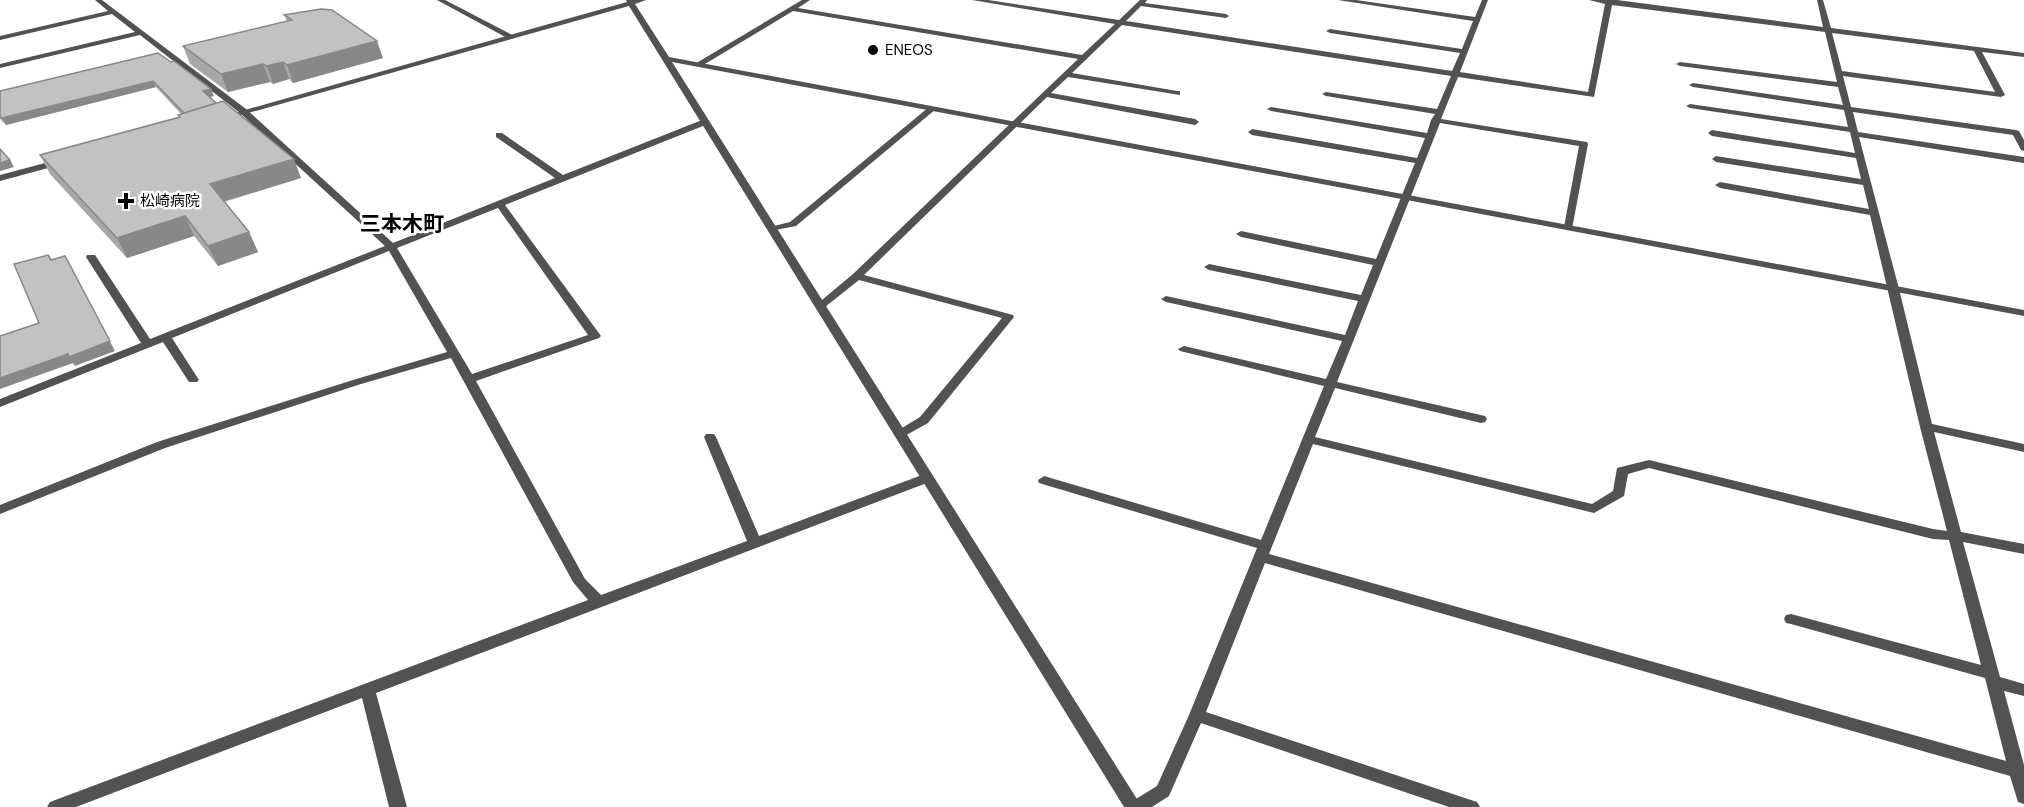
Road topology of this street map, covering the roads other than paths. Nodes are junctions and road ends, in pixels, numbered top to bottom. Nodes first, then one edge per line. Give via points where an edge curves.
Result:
1 (98, 0) edge
2 (440, 0) edge
3 (807, 0) edge
4 (975, 0) edge
5 (1341, 0) edge
6 (1485, 0) edge
7 (1592, 0) edge
8 (1820, 0) edge
9 (634, 1) edge
10 (1612, 1) edge
11 (1142, 2) edge
12 (791, 9) junction
13 (114, 12) junction
14 (1226, 16) dead end
15 (1477, 19) junction
16 (1121, 23) junction
17 (1828, 30) junction
18 (1330, 31) dead end
19 (141, 33) junction
20 (512, 37) junction
21 (0, 38) edge
22 (1977, 49) junction
23 (1463, 51) junction
24 (167, 53) junction
25 (2024, 55) edge
26 (156, 56) edge
27 (1085, 58) junction
28 (666, 59) junction
29 (1680, 64) dead end
30 (697, 65) junction
31 (0, 66) edge
32 (1454, 73) junction
33 (1067, 75) junction
34 (1840, 79) junction
35 (1693, 85) dead end
36 (1177, 93) dead end
37 (1326, 94) dead end
38 (1047, 95) junction
39 (1690, 106) dead end
40 (1848, 108) junction
41 (932, 109) junction
42 (1270, 109) dead end
43 (243, 111) junction
44 (1437, 116) junction
45 (210, 121) edge
46 (705, 122) junction
47 (1196, 122) dead end
48 (1017, 125) junction
49 (1252, 132) dead end
50 (1854, 132) junction
51 (1712, 133) dead end
52 (499, 135) dead end
53 (1429, 136) junction
54 (2024, 148) edge
55 (1860, 156) junction
56 (1716, 159) dead end
57 (66, 160) edge
58 (2024, 160) edge
59 (1420, 161) junction
60 (0, 178) edge
61 (562, 179) junction
62 (1867, 183) junction
63 (1720, 185) dead end
64 (1407, 196) junction
65 (500, 204) junction
66 (1875, 213) junction
67 (1569, 227) junction
68 (773, 229) junction
69 (1241, 234) dead end
70 (391, 246) junction
71 (91, 257) dead end
72 (1380, 262) junction
73 (1209, 267) dead end
74 (856, 276) junction
75 (1894, 289) junction
76 (1166, 299) dead end
77 (1365, 299) junction
78 (821, 305) junction
79 (2024, 313) edge
80 (166, 337) junction
81 (1349, 339) junction
82 (147, 344) junction
83 (1184, 349) dead end
84 (452, 354) junction
85 (468, 379) junction
86 (193, 380) dead end
87 (1331, 383) junction
88 (0, 404) edge
89 (1481, 419) dead end
90 (1926, 427) junction
91 (901, 434) junction
92 (710, 437) dead end
93 (1309, 439) junction
94 (2024, 448) edge
95 (927, 478) junction
96 (1044, 480) dead end
97 (0, 510) edge
98 (1956, 537) junction
99 (755, 542) junction
100 (2024, 549) edge
101 (1263, 551) junction
102 (598, 601) junction
103 (1791, 620) dead end
104 (1993, 678) junction
105 (367, 688) junction
106 (2024, 690) edge
107 (1197, 715) junction
108 (2017, 771) junction
109 (2024, 797) edge
110 (65, 805) edge
111 (398, 807) edge
112 (1135, 807) edge
113 (1471, 807) edge

1 - 13 street
2 - 20 street
3 - 12 street
4 - 16 street
5 - 15 street
6 - 15 street
7 - 10 street
8 - 17 street
9 - 20 street
9 - 28 street
10 - 17 street
10 - 32 street via 1606,5 1591,95
11 - 14 street
11 - 16 street
12 - 27 street
12 - 30 street
13 - 19 street
13 - 21 street
15 - 23 street
16 - 27 street
16 - 32 street
17 - 22 street
17 - 34 street
18 - 23 street
19 - 24 street
19 - 31 street
20 - 43 street
22 - 25 street
22 - 34 street via 2001,95
23 - 32 street
24 - 26 street
24 - 43 street
27 - 33 street
28 - 30 street
28 - 46 street
29 - 34 street
30 - 41 street
32 - 44 street
33 - 36 street
33 - 38 street
34 - 40 street
35 - 40 street
37 - 44 street
38 - 47 street
38 - 48 street
39 - 50 street
40 - 50 street
40 - 54 street via 2016,133
41 - 48 street
41 - 68 street via 793,224
42 - 53 street
43 - 45 street
43 - 70 street
44 - 53 street
44 - 67 street via 1584,144
46 - 61 street
46 - 68 street
48 - 64 street
48 - 74 street
49 - 59 street
50 - 55 street
50 - 58 street
51 - 55 street
52 - 61 street
53 - 59 street
55 - 62 street
56 - 62 street
57 - 60 street
59 - 64 street
61 - 65 street
62 - 66 street
63 - 66 street
64 - 67 street
64 - 72 street
65 - 70 street
65 - 85 street via 595,336
66 - 75 street
67 - 75 street
68 - 78 street
69 - 72 street
70 - 80 street
70 - 84 street
71 - 82 street
72 - 77 street
73 - 77 street
74 - 78 street
74 - 91 street via 1010,317 924,420
75 - 79 street
75 - 90 street
76 - 81 street
77 - 81 street
78 - 91 street
80 - 82 street
80 - 86 street
81 - 87 street
82 - 88 street
83 - 87 street
84 - 85 street
84 - 97 street via 161,445
85 - 102 street via 580,582
87 - 89 street
87 - 93 street
90 - 94 street
90 - 98 street
91 - 95 street
92 - 99 street
93 - 98 street via 1594,509 1619,493 1622,471 1649,464
93 - 101 street
95 - 99 street
95 - 112 street
96 - 101 street
98 - 100 street via 1979,538
98 - 104 street
99 - 102 street
101 - 107 street
101 - 108 street
102 - 105 street
103 - 104 street
104 - 106 street
104 - 108 street
105 - 110 street
105 - 111 street
107 - 112 street via 1163,791
107 - 113 street
108 - 109 street

